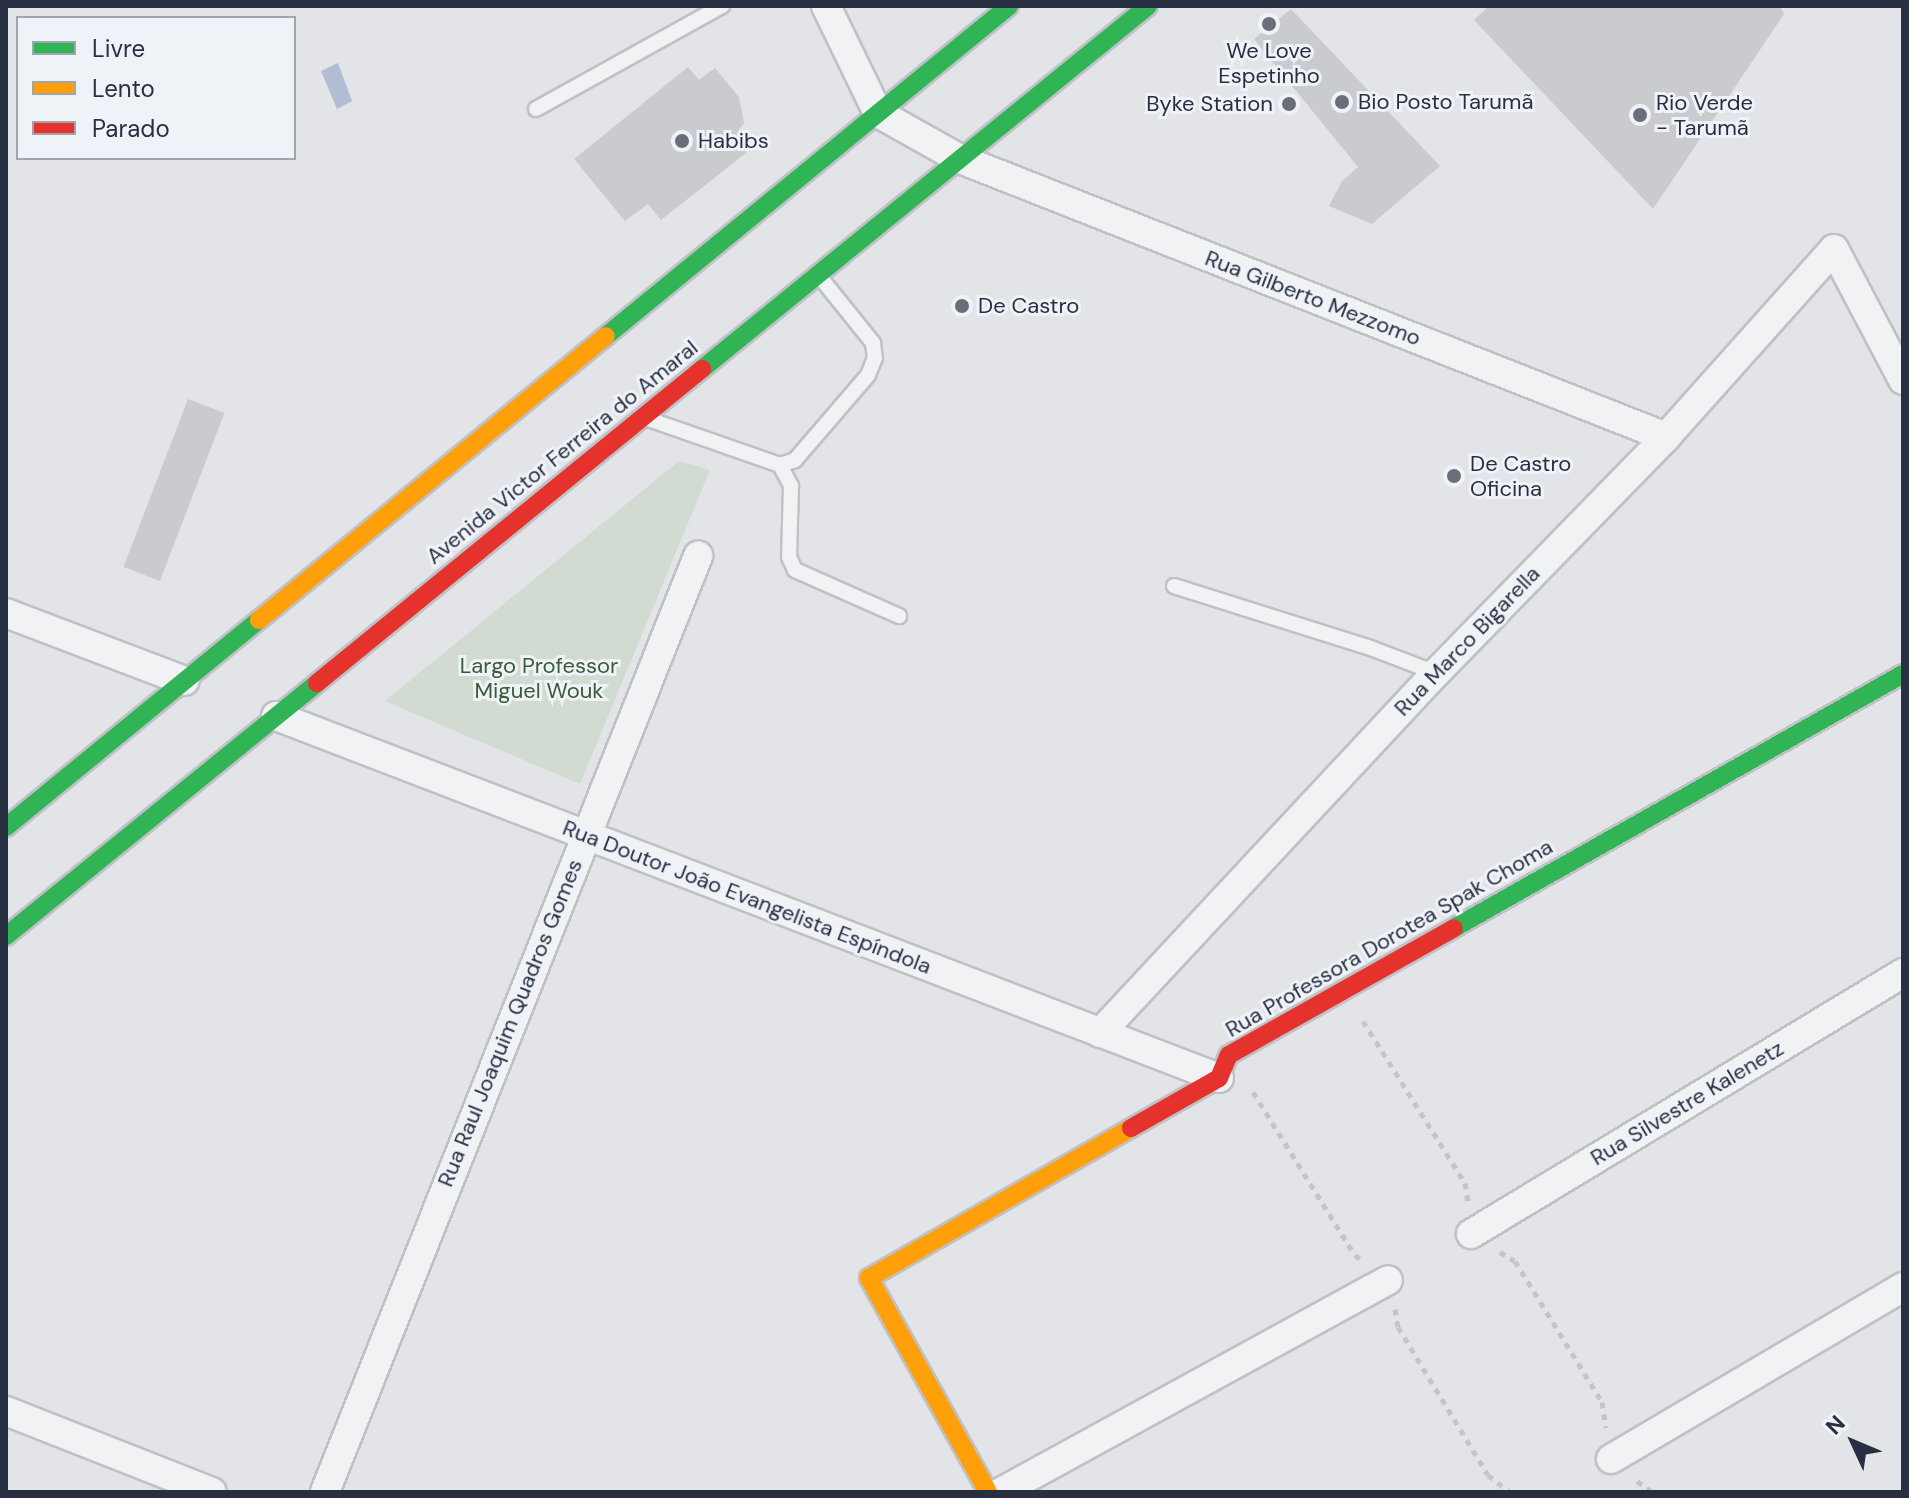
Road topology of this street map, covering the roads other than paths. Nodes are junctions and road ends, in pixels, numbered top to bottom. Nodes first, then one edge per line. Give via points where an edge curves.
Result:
1 (722, 6) edge
2 (826, 6) edge
3 (1009, 6) edge
4 (1148, 6) edge
5 (536, 109) dead end
6 (878, 113) junction
7 (960, 159) junction
8 (818, 274) junction
9 (1903, 380) edge
10 (644, 417) junction
11 (1666, 437) junction
12 (780, 465) junction
13 (698, 556) dead end
14 (1174, 586) dead end
15 (6, 613) edge
16 (899, 616) dead end
17 (1436, 673) junction
18 (1903, 674) edge
19 (185, 681) junction
20 (276, 716) junction
21 (6, 827) edge
22 (585, 835) junction
23 (6, 936) edge
24 (1903, 973) edge
25 (1100, 1033) junction
26 (1219, 1078) junction
27 (1471, 1234) dead end
28 (1388, 1280) dead end
29 (1903, 1287) edge
30 (6, 1411) edge
31 (1611, 1459) dead end
32 (212, 1492) edge
33 (325, 1492) edge
34 (988, 1492) edge
35 (1001, 1492) edge

1 - 5 lane
2 - 6 street
3 - 6 main road
4 - 7 main road, Avenida Victor Ferreira do Amaral
6 - 7 street, Rua Gilberto Mezzomo
6 - 19 main road
7 - 8 main road, Avenida Victor Ferreira do Amaral
7 - 11 street, Rua Gilberto Mezzomo
8 - 10 main road, Avenida Victor Ferreira do Amaral
8 - 12 lane via 873,343 875,358 868,375 795,460
9 - 11 street, Rua Marco Bigarella via 1834,249
10 - 12 lane
10 - 20 main road, Avenida Victor Ferreira do Amaral
11 - 17 street, Rua Marco Bigarella
12 - 16 lane via 791,486 789,557 795,570
13 - 22 street, Rua Raul Joaquim Quadros Gomes
14 - 17 lane
15 - 19 street
17 - 25 street, Rua Marco Bigarella
18 - 26 main road, Rua Professora Dorotea Spak Choma via 1229,1055
19 - 21 main road
20 - 22 street, Rua Doutor João Evangelista Espíndola
20 - 23 main road, Avenida Victor Ferreira do Amaral
22 - 25 street, Rua Doutor João Evangelista Espíndola
22 - 33 street, Rua Raul Joaquim Quadros Gomes
24 - 27 street, Rua Silvestre Kalenetz
25 - 26 street, Rua Doutor João Evangelista Espíndola
26 - 34 main road, Rua Professora Dorotea Spak Choma via 869,1278
28 - 35 street
29 - 31 street
30 - 32 street

